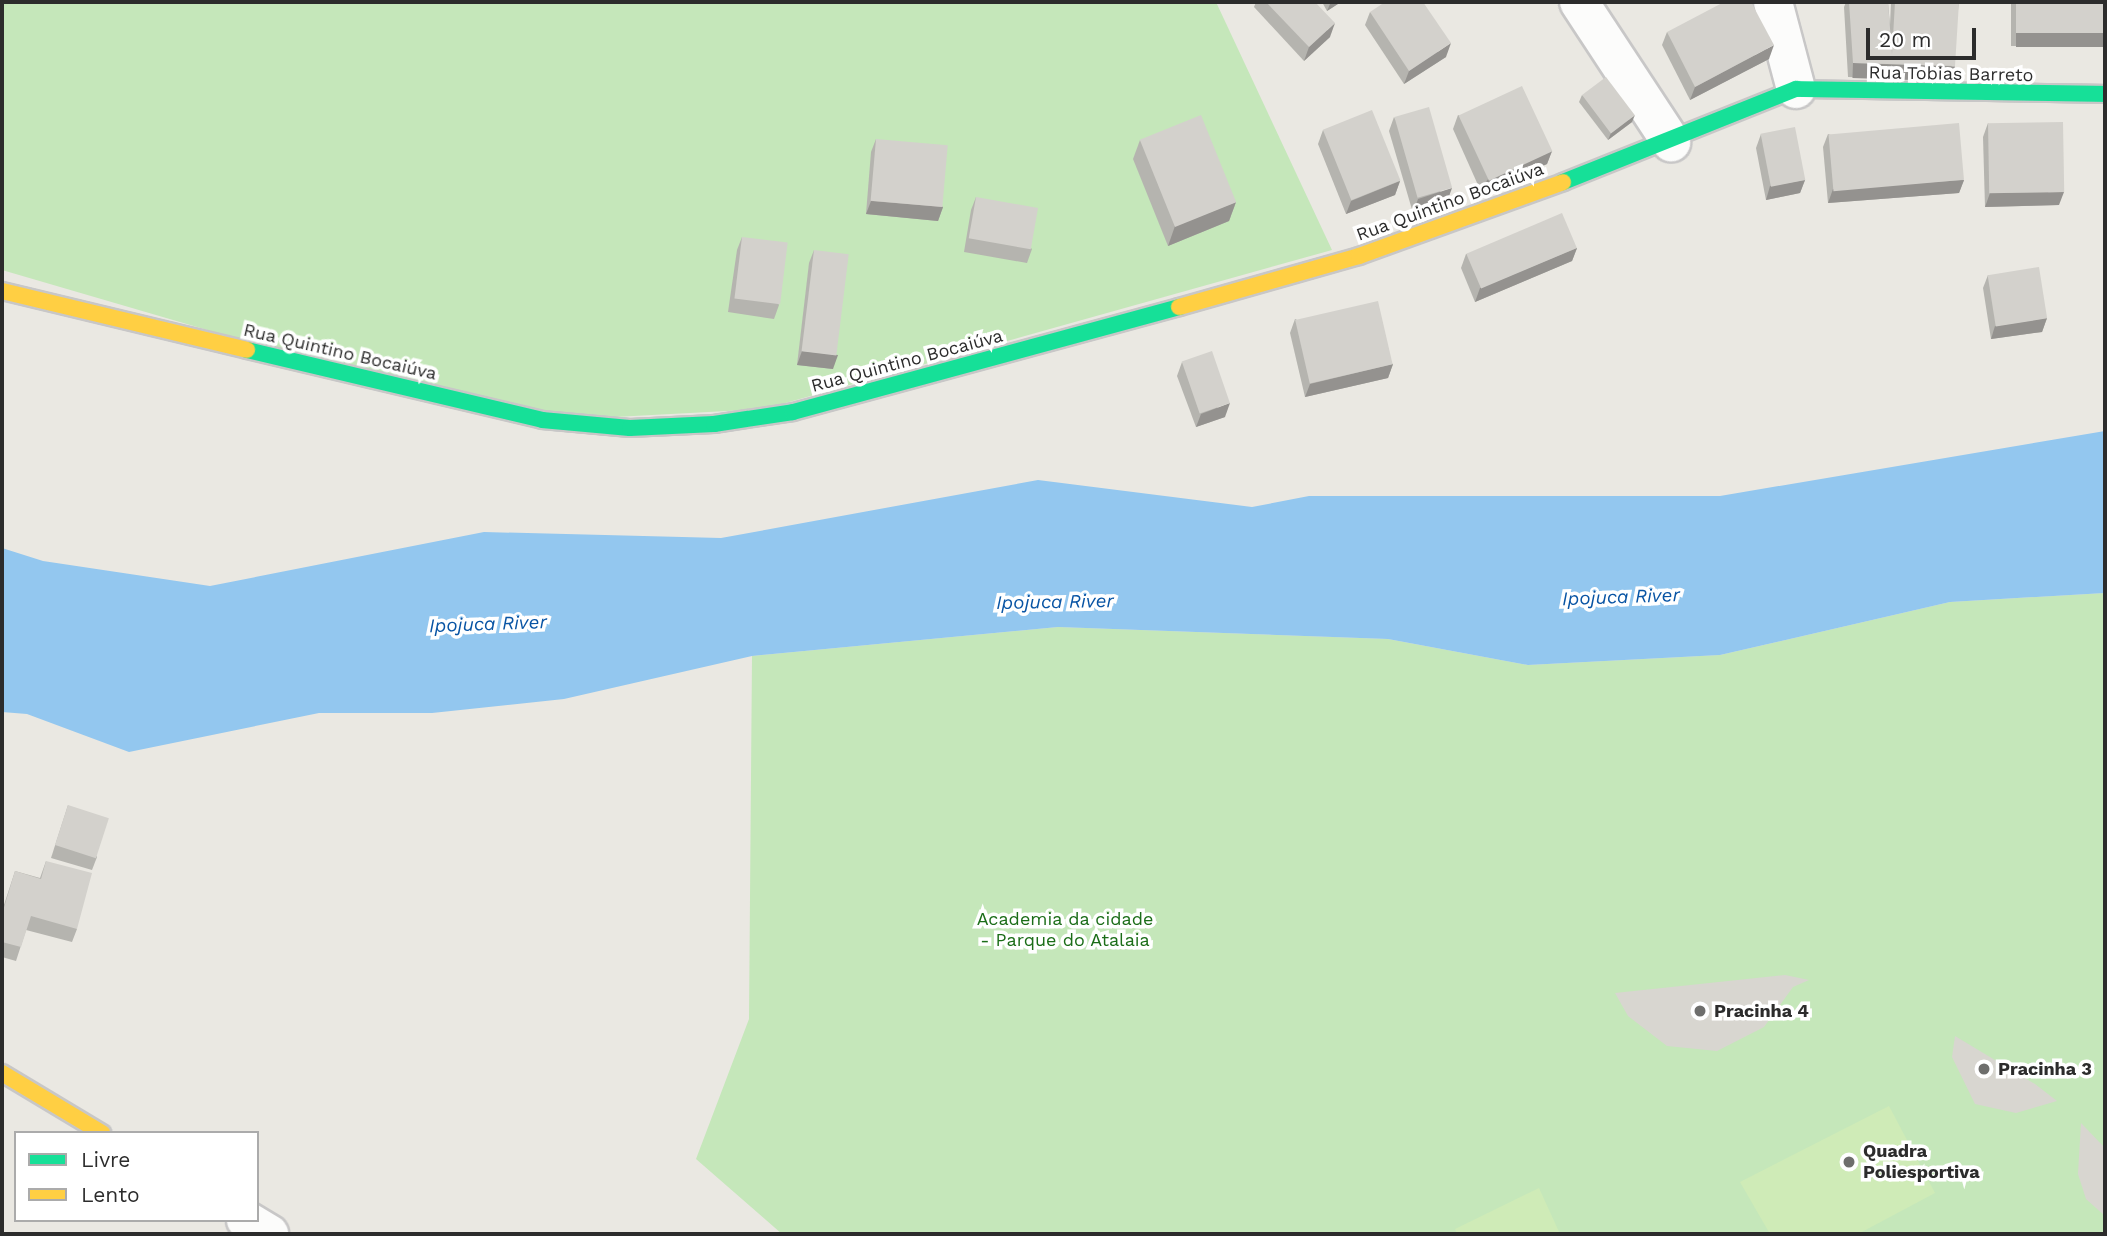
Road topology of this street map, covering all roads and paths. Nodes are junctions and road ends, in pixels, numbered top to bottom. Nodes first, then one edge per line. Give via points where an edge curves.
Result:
1 (1579, 2) edge
2 (1773, 2) edge
3 (1796, 89) junction
4 (2105, 94) edge
5 (1671, 142) junction
6 (2, 291) edge
7 (2, 1073) edge
8 (99, 1131) edge
9 (249, 1222) edge
10 (269, 1234) edge

1 - 5 street
2 - 3 street
3 - 4 street, Rua Tobias Barreto
3 - 5 street, Rua Quintino Bocaiúva
5 - 6 street, Rua Quintino Bocaiúva via 1359,256 890,388 793,412 715,424 630,428 542,420
7 - 8 street
9 - 10 street

